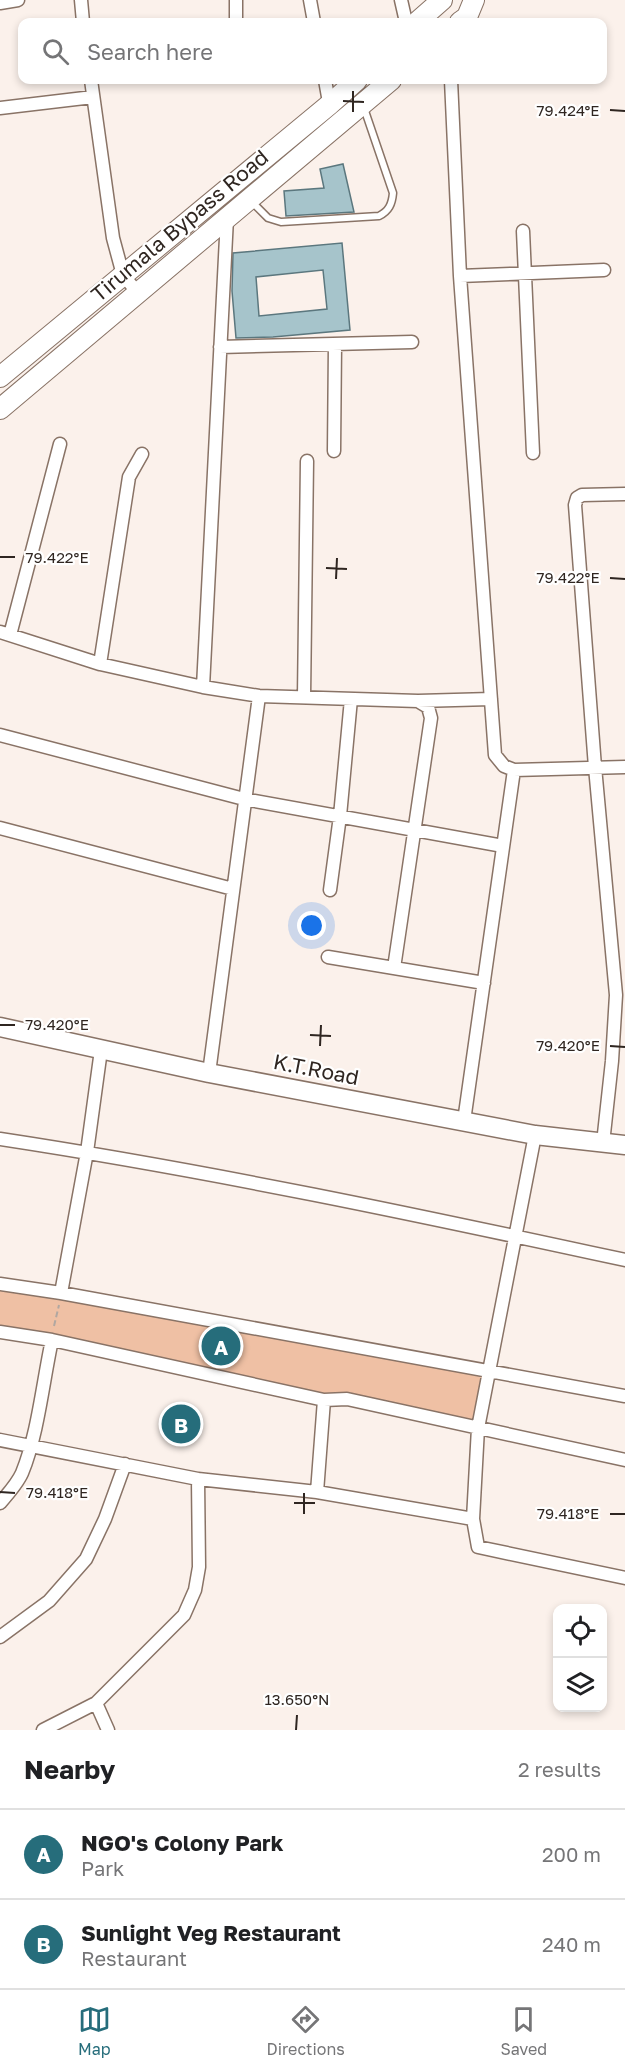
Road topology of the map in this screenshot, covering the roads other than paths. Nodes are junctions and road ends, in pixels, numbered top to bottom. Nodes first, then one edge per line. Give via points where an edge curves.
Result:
1 (18, 0) edge
2 (81, 0) edge
3 (236, 0) edge
4 (310, 0) edge
5 (401, 0) edge
6 (440, 0) edge
7 (0, 3) edge
8 (83, 18) edge
9 (236, 18) edge
10 (313, 18) edge
11 (405, 18) edge
12 (421, 18) edge
13 (91, 84) edge
14 (326, 84) edge
15 (353, 84) edge
16 (386, 84) edge
17 (451, 84) edge
18 (93, 97) junction
19 (363, 104) junction
20 (330, 105) junction
21 (0, 108) edge
22 (336, 125) junction
23 (249, 199) junction
24 (227, 218) junction
25 (523, 231) dead end
26 (604, 270) dead end
27 (525, 274) junction
28 (123, 275) junction
29 (460, 276) junction
30 (138, 293) junction
31 (412, 342) dead end
32 (335, 344) junction
33 (220, 347) junction
34 (0, 377) edge
35 (0, 409) edge
36 (60, 444) dead end
37 (334, 451) dead end
38 (532, 453) dead end
39 (142, 454) dead end
40 (307, 461) dead end
41 (625, 494) edge
42 (5, 634) edge
43 (100, 664) junction
44 (203, 687) junction
45 (259, 696) junction
46 (304, 697) junction
47 (351, 699) junction
48 (491, 699) junction
49 (418, 701) junction
50 (0, 735) edge
51 (595, 767) junction
52 (625, 767) edge
53 (514, 770) junction
54 (244, 799) junction
55 (340, 816) junction
56 (0, 828) edge
57 (414, 830) junction
58 (503, 846) junction
59 (233, 890) junction
60 (330, 890) dead end
61 (328, 957) dead end
62 (394, 968) junction
63 (484, 983) junction
64 (621, 995) edge
65 (0, 1027) edge
66 (101, 1050) junction
67 (209, 1073) junction
68 (464, 1121) junction
69 (535, 1135) junction
70 (0, 1139) edge
71 (603, 1143) junction
72 (625, 1145) edge
73 (87, 1152) junction
74 (515, 1236) junction
75 (625, 1260) edge
76 (0, 1284) edge
77 (61, 1295) junction
78 (0, 1332) edge
79 (53, 1333) junction
80 (489, 1371) junction
81 (625, 1396) edge
82 (324, 1400) junction
83 (478, 1428) junction
84 (0, 1440) edge
85 (31, 1446) junction
86 (625, 1460) edge
87 (125, 1464) junction
88 (198, 1479) junction
89 (317, 1492) junction
90 (0, 1503) edge
91 (473, 1519) junction
92 (625, 1578) edge
93 (0, 1637) edge
94 (96, 1703) junction
95 (43, 1730) edge
96 (108, 1730) edge

1 - 7 street
2 - 8 street
3 - 9 street
4 - 10 street
5 - 11 street
6 - 12 main road
13 - 18 street
14 - 20 street
15 - 20 main road, Tirumala Bypass Road
16 - 19 main road, Tirumala Bypass Road
17 - 29 street
18 - 21 street
18 - 28 street via 113,238
19 - 22 main road, Tirumala Bypass Road
19 - 23 lane via 393,193 385,213 281,222 268,218
20 - 22 street
20 - 28 main road, Tirumala Bypass Road
22 - 23 main road, Tirumala Bypass Road
23 - 24 main road, Tirumala Bypass Road
24 - 30 main road, Tirumala Bypass Road
24 - 33 street
25 - 27 street
26 - 27 street
27 - 29 street
27 - 38 street
28 - 30 street
28 - 34 main road, Tirumala Bypass Road
29 - 48 street
30 - 35 main road, Tirumala Bypass Road
31 - 32 street
32 - 33 street
32 - 37 street
33 - 44 street
36 - 42 street
39 - 43 street via 129,477
40 - 46 street
41 - 51 street via 582,495 575,505
42 - 43 street
43 - 44 street
44 - 45 street
45 - 46 street
45 - 54 street
46 - 47 street
47 - 49 street
47 - 55 street
48 - 49 street
48 - 53 street via 495,755 504,766
49 - 57 street via 429,707 431,718
50 - 54 street
51 - 52 street
51 - 53 street
51 - 64 street
53 - 58 street
54 - 55 street
54 - 59 street
55 - 57 street
55 - 60 street
56 - 59 street
57 - 58 street
57 - 62 street
58 - 63 street
59 - 67 street
61 - 62 street
62 - 63 street
63 - 68 street
64 - 71 street
65 - 66 main road, K.T.Road
66 - 67 main road, K.T.Road
66 - 73 street
67 - 68 main road, K.T.Road
68 - 69 main road, K.T.Road
69 - 71 main road, K.T.Road
69 - 74 street
70 - 73 street
71 - 72 main road, K.T.Road
73 - 74 street via 365,1203
73 - 77 street
74 - 75 street
74 - 80 street
76 - 77 street
77 - 80 street
78 - 79 street
79 - 82 street
79 - 85 street
80 - 81 street
80 - 83 street
82 - 83 street via 347,1399
82 - 89 street
83 - 86 street
83 - 91 street
84 - 85 street
85 - 87 street
85 - 90 street via 21,1474
87 - 88 street
87 - 93 street via 86,1559 49,1601
88 - 89 street
88 - 94 street via 200,1568 184,1615
89 - 91 street
91 - 92 street via 478,1547
94 - 95 street
94 - 96 street

